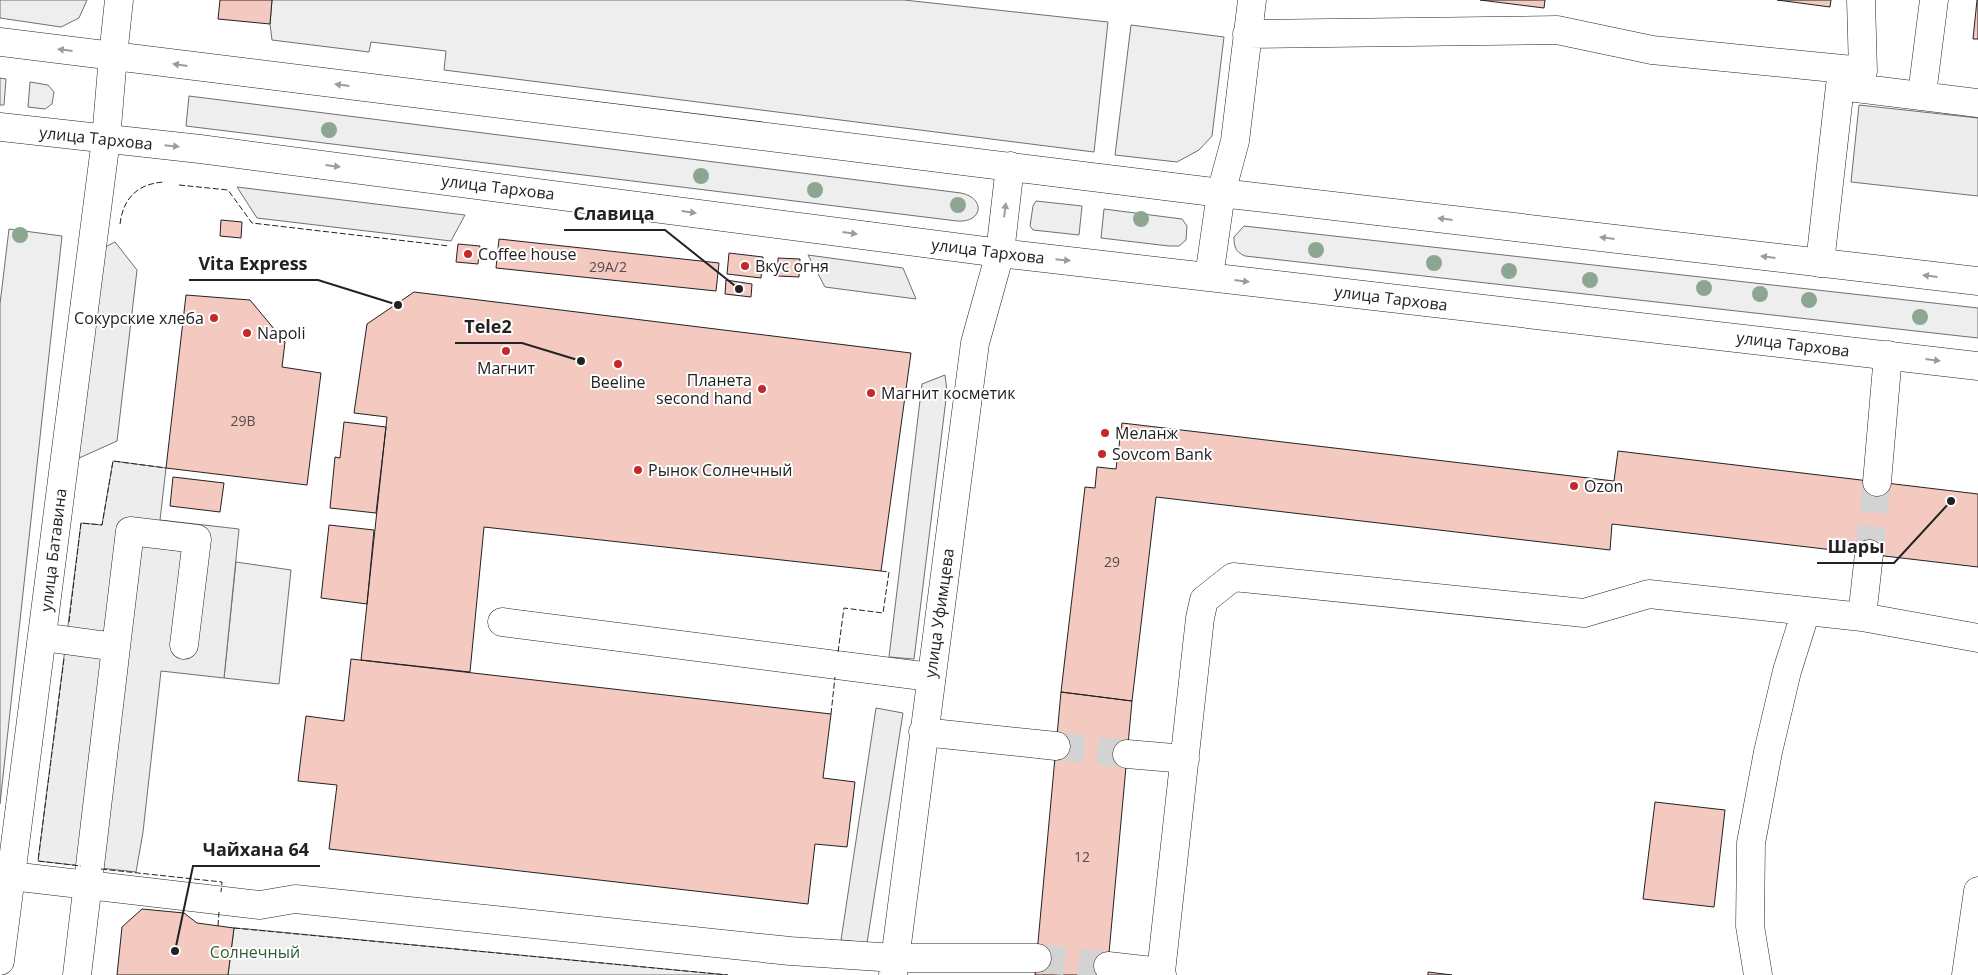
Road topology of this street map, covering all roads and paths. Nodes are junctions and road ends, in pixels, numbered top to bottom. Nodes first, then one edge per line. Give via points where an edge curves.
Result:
1 (119, 0) edge
2 (1252, 0) edge
3 (1861, 0) edge
4 (1934, 0) edge
5 (1247, 34) junction
6 (0, 42) edge
7 (113, 56) junction
8 (1863, 71) junction
9 (1840, 86) junction
10 (1922, 94) junction
11 (1978, 103) edge
12 (0, 127) edge
13 (106, 139) junction
14 (1010, 166) junction
15 (1220, 192) junction
16 (1000, 253) junction
17 (1820, 263) junction
18 (1209, 277) junction
19 (1978, 282) edge
20 (1888, 355) junction
21 (1978, 366) edge
22 (1877, 482) tunnel mouth
23 (1869, 554) tunnel mouth
24 (1806, 611) junction
25 (1862, 617) junction
26 (502, 622) dead end
27 (42, 637) junction
28 (1978, 638) edge
29 (184, 645) dead end
30 (116, 647) junction
31 (930, 677) junction
32 (923, 732) junction
33 (1056, 746) tunnel mouth
34 (1127, 754) tunnel mouth
35 (1185, 760) junction
36 (11, 876) junction
37 (88, 886) junction
38 (1978, 891) edge
39 (1, 952) edge
40 (1037, 958) tunnel mouth
41 (1108, 966) tunnel mouth
42 (894, 967) edge
43 (1161, 974) edge
44 (77, 975) edge
45 (1758, 975) edge
46 (1966, 975) edge

1 - 7 main road, улица Батавина
2 - 5 main road
3 - 8 main road
4 - 10 main road
5 - 8 main road via 1557,30 1652,50
5 - 15 main road via 1235,141
7 -> 6 main road
7 - 13 main road, улица Батавина
14 -> 7 main road
8 - 9 main road
9 - 10 main road
9 - 17 main road
10 - 11 main road
12 - 13 main road, улица Тархова
13 -> 16 main road, улица Тархова
13 - 27 main road, улица Батавина
14 - 15 main road
16 -> 14 main road, улица Уфимцева
17 -> 15 main road
15 - 18 main road
16 -> 18 main road, улица Тархова
16 - 31 main road, улица Уфимцева via 975,343
19 -> 17 main road
18 -> 20 main road, улица Тархова
20 -> 21 main road, улица Тархова
20 - 22 main road
23 - 25 main road
24 - 25 main road
24 - 35 main road via 1649,594 1584,613 1233,576 1204,600
24 - 45 main road via 1774,725 1751,843 1750,926
25 - 28 main road
26 - 31 main road
27 - 30 main road
27 - 36 main road, улица Батавина
29 - 30 main road via 197,539 130,531
30 - 37 main road
31 - 32 main road, улица Уфимцева
32 - 33 main road
32 - 42 main road, улица Уфимцева
34 - 35 main road
35 - 43 main road
36 - 37 main road
36 - 39 main road, улица Батавина
37 - 42 main road via 260,905 295,899 790,951
37 - 44 main road
38 - 46 main road
40 - 42 main road
41 - 43 main road

